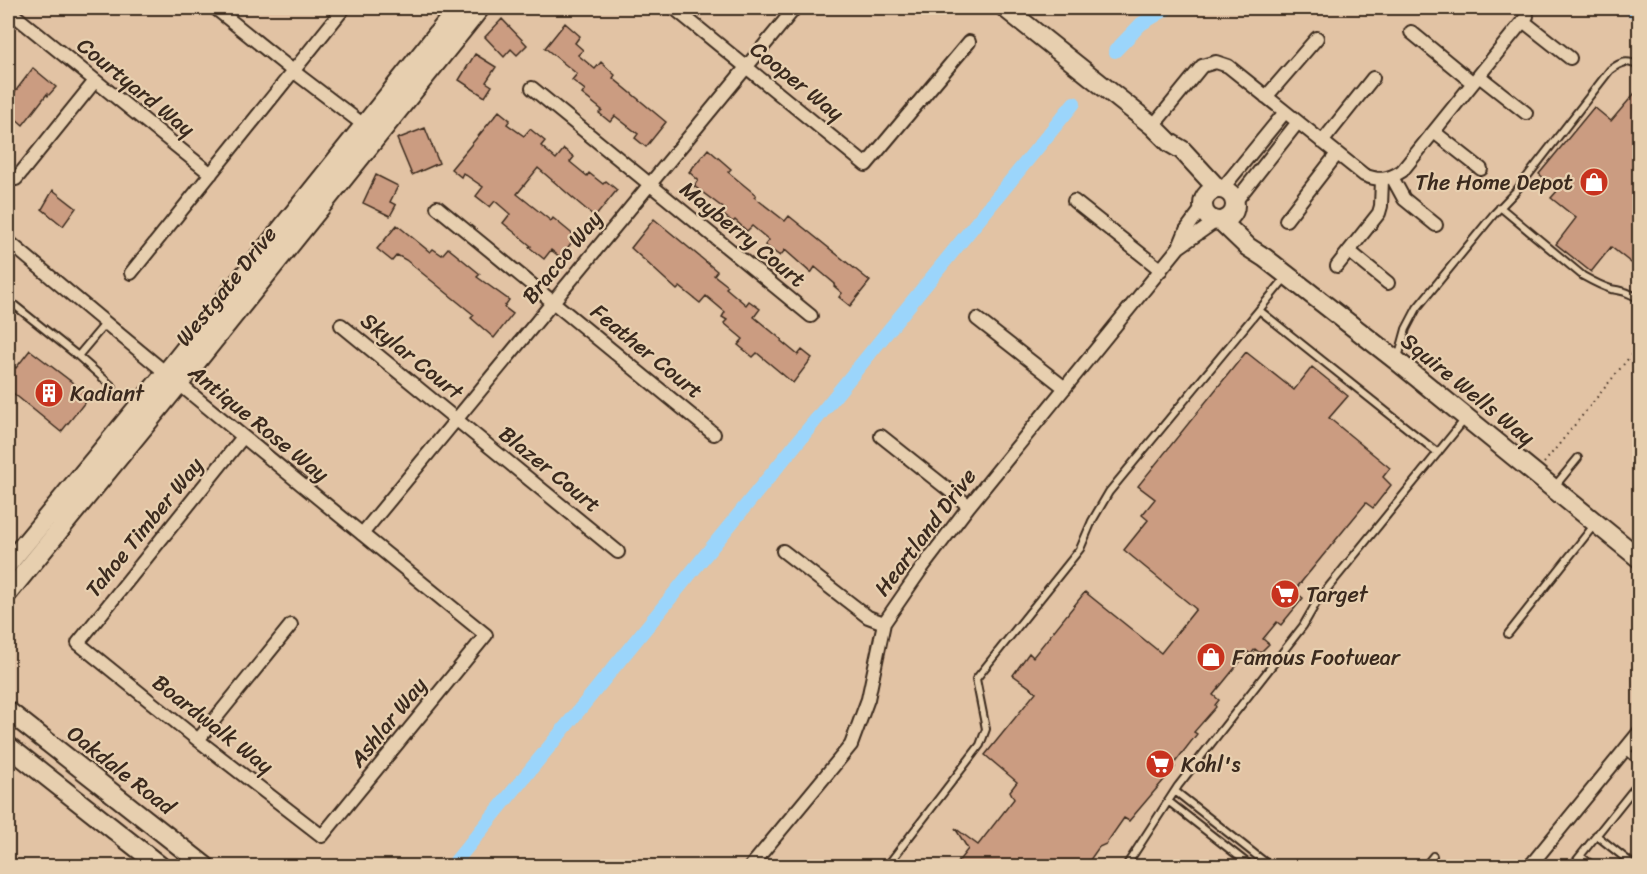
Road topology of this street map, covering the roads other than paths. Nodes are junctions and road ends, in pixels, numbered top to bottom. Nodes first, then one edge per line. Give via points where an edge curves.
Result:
1 (216, 8) edge
2 (345, 8) edge
3 (458, 8) edge
4 (480, 8) edge
5 (674, 8) edge
6 (795, 8) edge
7 (1005, 8) edge
8 (8, 10) edge
9 (1411, 32) dead end
10 (1317, 38) dead end
11 (969, 42) dead end
12 (1570, 58) dead end
13 (745, 66) junction
14 (1640, 67) edge
15 (293, 71) junction
16 (1373, 78) dead end
17 (1476, 79) junction
18 (95, 81) junction
19 (532, 88) dead end
20 (1266, 97) junction
21 (1286, 112) junction
22 (1526, 113) dead end
23 (1298, 122) junction
24 (1154, 126) junction
25 (370, 130) junction
26 (1434, 132) junction
27 (1322, 142) junction
28 (1254, 150) junction
29 (1337, 154) junction
30 (1266, 160) junction
31 (1482, 169) dead end
32 (211, 174) junction
33 (16, 179) dead end
34 (1387, 179) junction
35 (649, 184) junction
36 (1212, 196) junction
37 (1074, 201) dead end
38 (1235, 204) junction
39 (437, 207) dead end
40 (1500, 207) junction
41 (1286, 220) dead end
42 (1219, 221) junction
43 (1436, 225) dead end
44 (8, 241) edge
45 (1179, 247) junction
46 (1349, 251) junction
47 (1265, 258) junction
48 (1337, 266) dead end
49 (1161, 270) junction
50 (131, 273) dead end
51 (1287, 276) junction
52 (1388, 283) dead end
53 (8, 300) edge
54 (1640, 300) edge
55 (552, 302) junction
56 (1259, 310) junction
57 (811, 316) dead end
58 (977, 319) dead end
59 (105, 324) junction
60 (341, 325) dead end
61 (78, 356) junction
62 (1397, 361) junction
63 (171, 379) junction
64 (113, 387) dead end
65 (1065, 388) junction
66 (1466, 418) junction
67 (456, 419) junction
68 (714, 434) dead end
69 (881, 436) dead end
70 (243, 437) junction
71 (1438, 453) junction
72 (1578, 458) dead end
73 (1553, 489) junction
74 (969, 506) junction
75 (1595, 523) junction
76 (362, 534) junction
77 (783, 551) dead end
78 (618, 552) dead end
79 (1640, 559) edge
80 (8, 564) edge
81 (8, 593) edge
82 (884, 623) junction
83 (291, 625) dead end
84 (1508, 634) dead end
85 (486, 635) joint
86 (78, 643) joint
87 (8, 711) edge
88 (1640, 731) edge
89 (198, 740) junction
90 (8, 746) edge
91 (1624, 750) junction
92 (1640, 762) edge
93 (1640, 781) edge
94 (1175, 791) junction
95 (1168, 801) junction
96 (322, 836) joint
97 (1596, 836) junction
98 (1433, 856) dead end
99 (1580, 856) junction
100 (160, 867) edge
101 (205, 867) edge
102 (751, 867) edge
103 (887, 867) edge
104 (1126, 867) edge
105 (1251, 867) edge
106 (1270, 867) edge
107 (1425, 867) edge
108 (1530, 867) edge
109 (1572, 867) edge
110 (1593, 867) edge
111 (1635, 867) edge

1 - 15 street
2 - 15 street
3 - 25 street, Westgate Drive
4 - 25 street, Westgate Drive
5 - 13 street, Cooper Way
6 - 13 street, Bracco Way
7 - 24 street
8 - 18 street, Courtyard Way
9 - 17 street
10 - 20 street
11 - 13 street, Cooper Way via 866,165
12 - 17 street via 1525,18
13 - 35 street, Bracco Way
14 - 40 lane via 1622,62 1610,70
15 - 25 street
15 - 32 street
16 - 27 street
17 - 22 street
17 - 26 street
18 - 32 street, Courtyard Way
18 - 33 street
19 - 35 street, Mayberry Court
20 - 21 street
20 - 24 street via 1228,66 1216,62 1202,66
21 - 23 street
21 - 28 street, Heartland Drive
23 - 27 street
23 - 30 street
24 - 36 street via 1182,150
25 - 63 street, Westgate Drive
26 - 31 street
26 - 34 street via 1402,171
27 - 29 street
28 - 30 street
28 - 36 street, Heartland Drive
29 - 34 street via 1364,175
29 - 41 street
30 - 38 street
32 - 50 street
34 - 43 street
34 - 46 street via 1379,213
35 - 55 street, Bracco Way
35 - 57 street, Mayberry Court
36 - 38 street via 1228,192
36 - 42 street via 1210,218
36 - 45 street, Heartland Drive via 1186,230
37 - 49 street
38 - 42 street via 1231,216
38 - 47 street, Squire Wells Way via 1239,219
39 - 55 street, Feather Court
40 - 54 lane via 1583,276
40 - 62 lane via 1417,308
42 - 45 street, Heartland Drive
42 - 47 street, Squire Wells Way
44 - 59 street, Antique Rose Way
45 - 49 street, Heartland Drive
46 - 48 street
46 - 52 street
47 - 51 street, Squire Wells Way
49 - 65 street, Heartland Drive
51 - 56 lane
51 - 62 street, Squire Wells Way
53 - 61 lane
55 - 67 street, Bracco Way
55 - 68 street, Feather Court
56 - 71 lane
56 - 103 lane via 1109,492 1080,549 976,679 986,729 980,745
58 - 65 street
59 - 61 lane
59 - 63 street, Antique Rose Way
60 - 67 street, Skylar Court
61 - 64 lane
62 - 66 street, Squire Wells Way
63 - 70 street, Antique Rose Way
63 - 80 street, Westgate Drive
63 - 81 street, Westgate Drive
65 - 74 street, Heartland Drive
66 - 71 lane
66 - 73 street, Squire Wells Way
67 - 76 street, Bracco Way
67 - 78 street, Blazer Court
69 - 74 street
70 - 76 street, Antique Rose Way
70 - 86 street, Tahoe Timber Way
71 - 94 lane via 1318,600 1304,626
72 - 73 lane
73 - 75 street, Squire Wells Way
74 - 82 street, Heartland Drive
75 - 79 street, Squire Wells Way
75 - 84 lane
76 - 85 street, Antique Rose Way
77 - 82 street via 868,617
82 - 102 street, Heartland Drive via 868,699 851,745
83 - 89 street
85 - 96 street, Ashlar Way
86 - 89 street, Boardwalk Way
87 - 101 street, Oakdale Road
88 - 91 street
89 - 96 street, Boardwalk Way
90 - 100 street
91 - 92 lane
91 - 108 street
93 - 97 lane
94 - 95 lane
94 - 106 lane
95 - 104 lane
95 - 105 lane
97 - 99 lane
97 - 111 lane
98 - 107 lane
99 - 109 lane
99 - 110 lane

